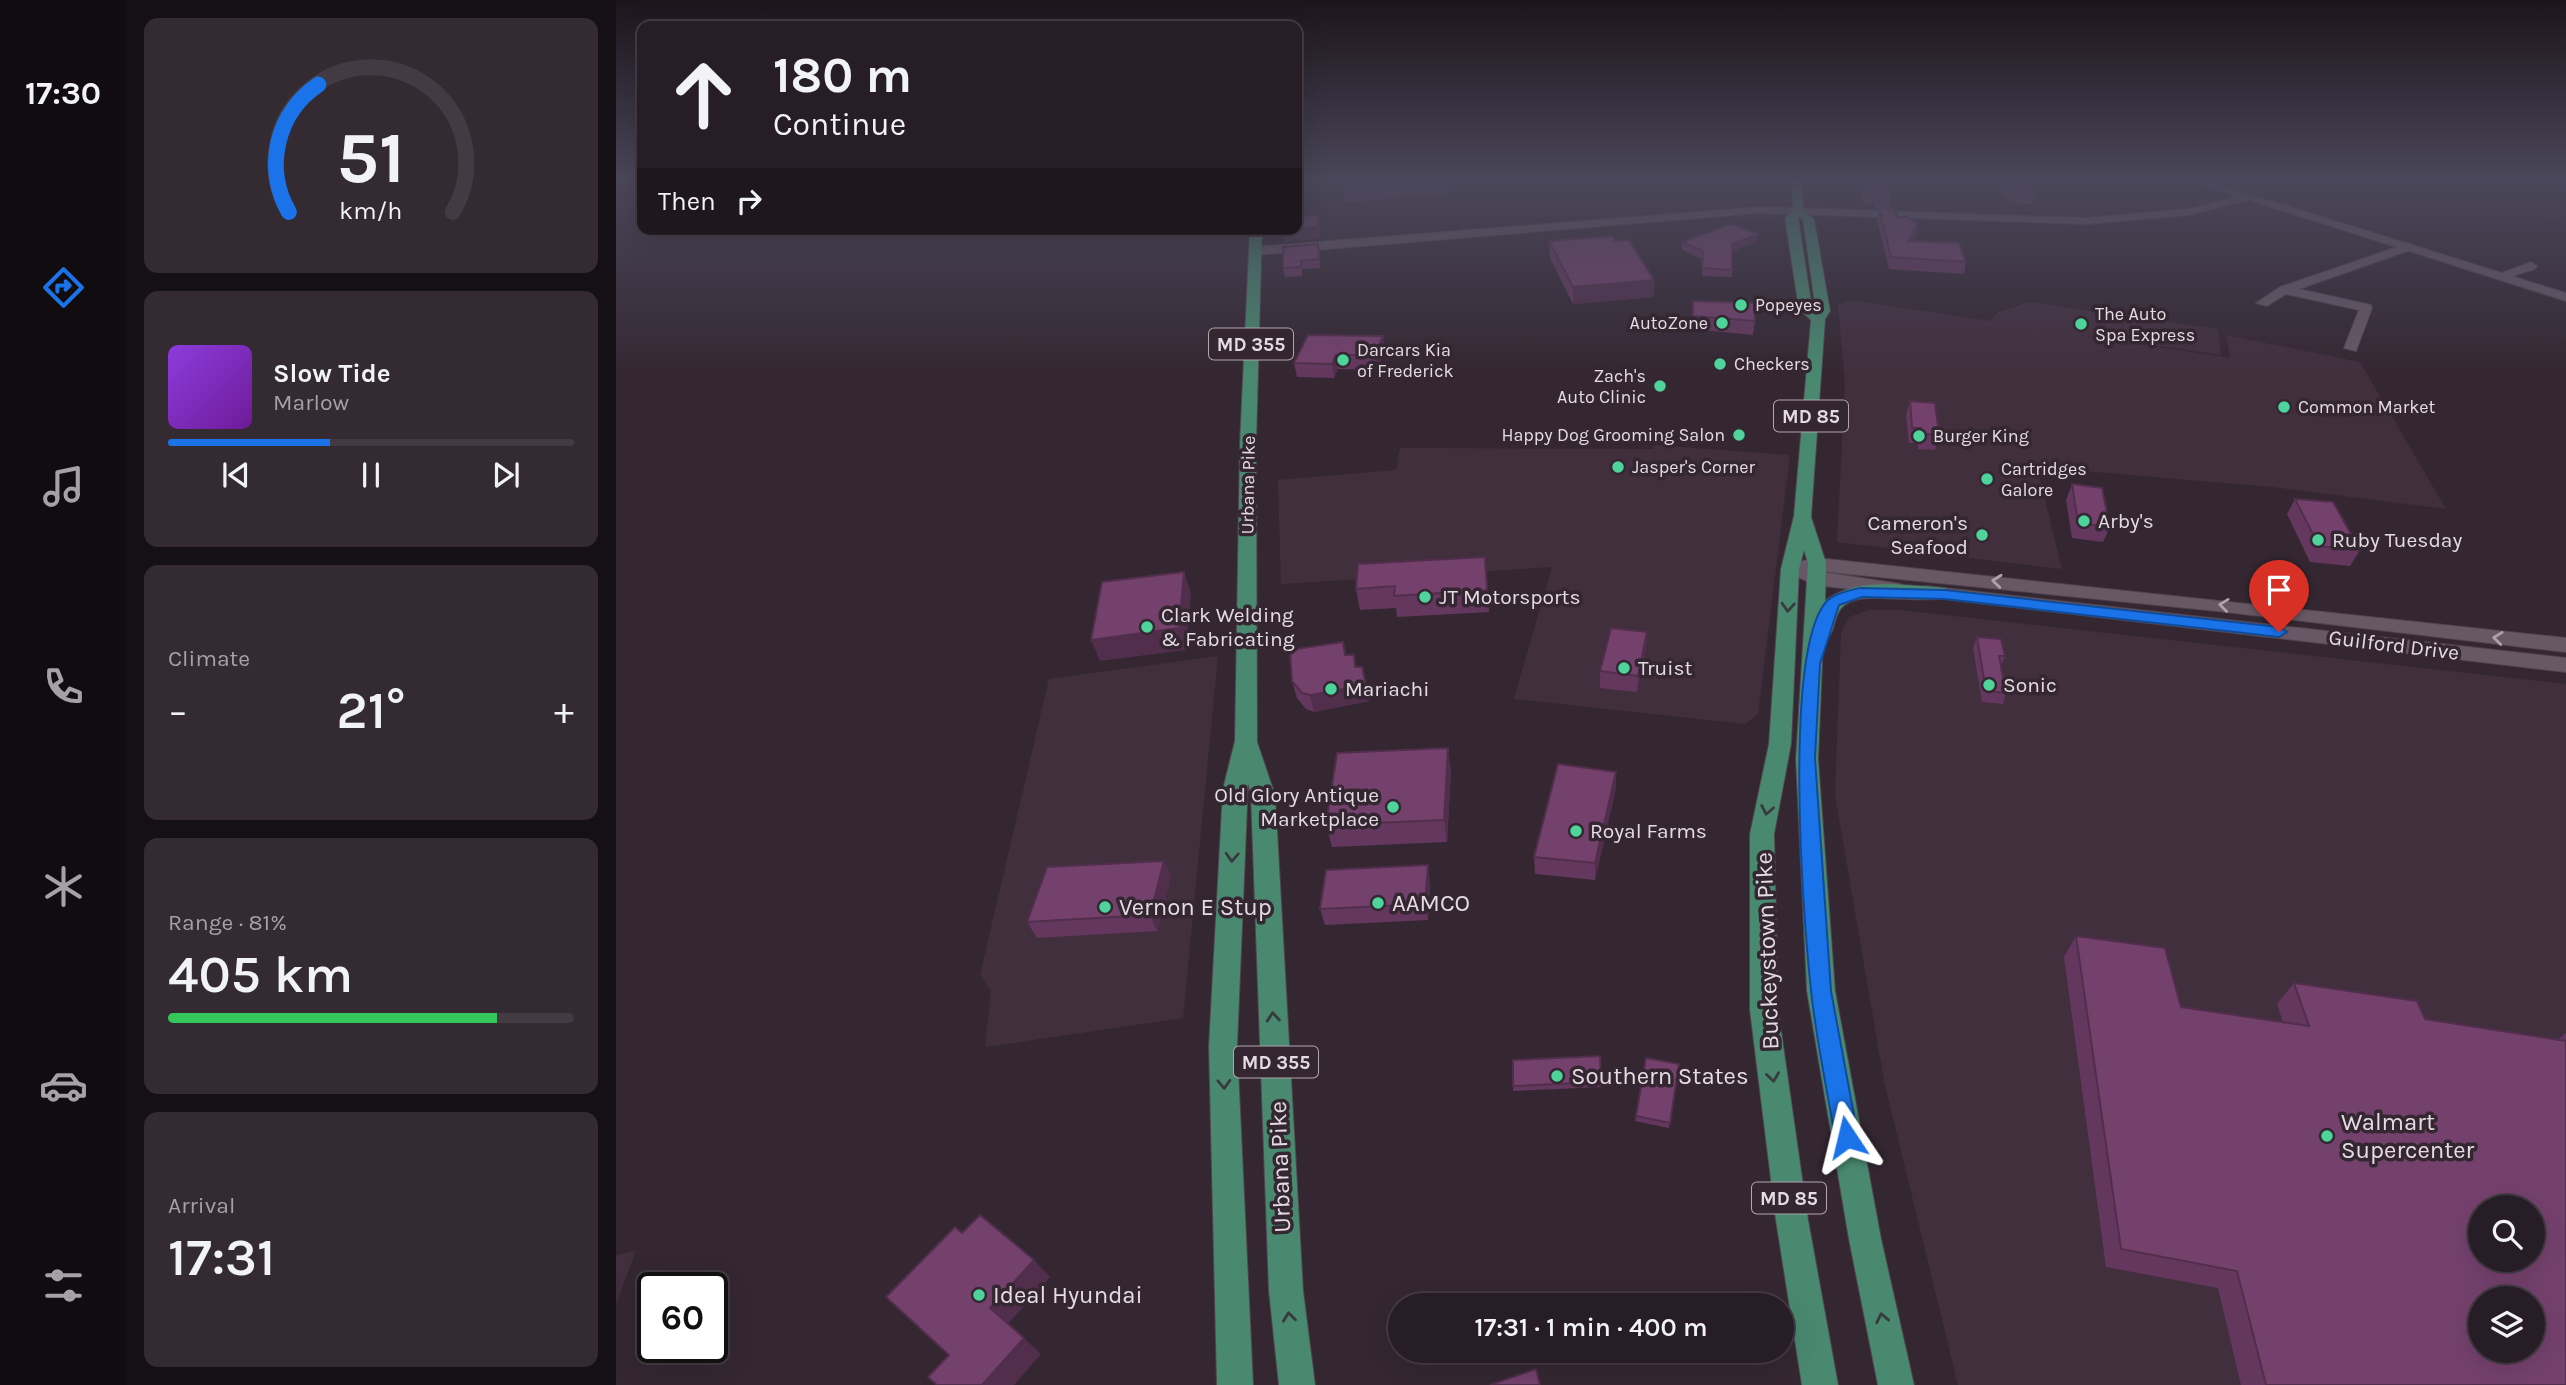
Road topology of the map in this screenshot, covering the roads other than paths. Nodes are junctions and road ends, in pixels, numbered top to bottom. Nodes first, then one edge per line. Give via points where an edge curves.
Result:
1 (1255, 245) edge
2 (1331, 245) edge
3 (1812, 245) edge
4 (2401, 245) edge
5 (2409, 247) junction
6 (1254, 251) junction
7 (2531, 266) dead end
8 (2500, 276) junction
9 (2284, 290) junction
10 (2566, 297) edge
11 (2262, 303) dead end
12 (2351, 348) dead end
13 (1803, 516) junction
14 (1790, 569) junction
15 (1816, 571) junction
16 (1945, 594) junction
17 (2566, 645) edge
18 (1812, 664) junction
19 (2566, 665) edge
20 (1246, 741) junction
21 (1235, 1385) edge
22 (1297, 1385) edge
23 (1820, 1385) edge
24 (1896, 1385) edge

1 - 6 main road, Urbana Pike / MD 355
2 - 6 street
3 - 13 main road, Buckeystown Pike / MD 85 via 1823,311 1818,319
4 - 5 street
5 - 8 street
5 - 9 street
6 - 20 main road, Urbana Pike / MD 355
7 - 8 street
8 - 10 street
9 - 11 street
9 - 12 street via 2366,308
13 - 14 main road, Buckeystown Pike / MD 85
13 - 15 main road, Buckeystown Pike / MD 85
14 - 15 street, Guilford Drive
14 -> 23 main road, Buckeystown Pike / MD 85 via 1780,744 1762,834 1764,1010
15 - 16 street, Guilford Drive
17 -> 15 street, Guilford Drive
15 - 18 main road, Buckeystown Pike / MD 85
16 - 18 main road via 1860,592 1834,602 1827,611
16 - 19 street, Guilford Drive
24 -> 18 main road, Buckeystown Pike / MD 85 via 1821,991 1807,758
20 -> 21 main road, Urbana Pike / MD 355 via 1236,789 1223,1046
22 -> 20 main road, Urbana Pike / MD 355 via 1286,1292 1264,795

